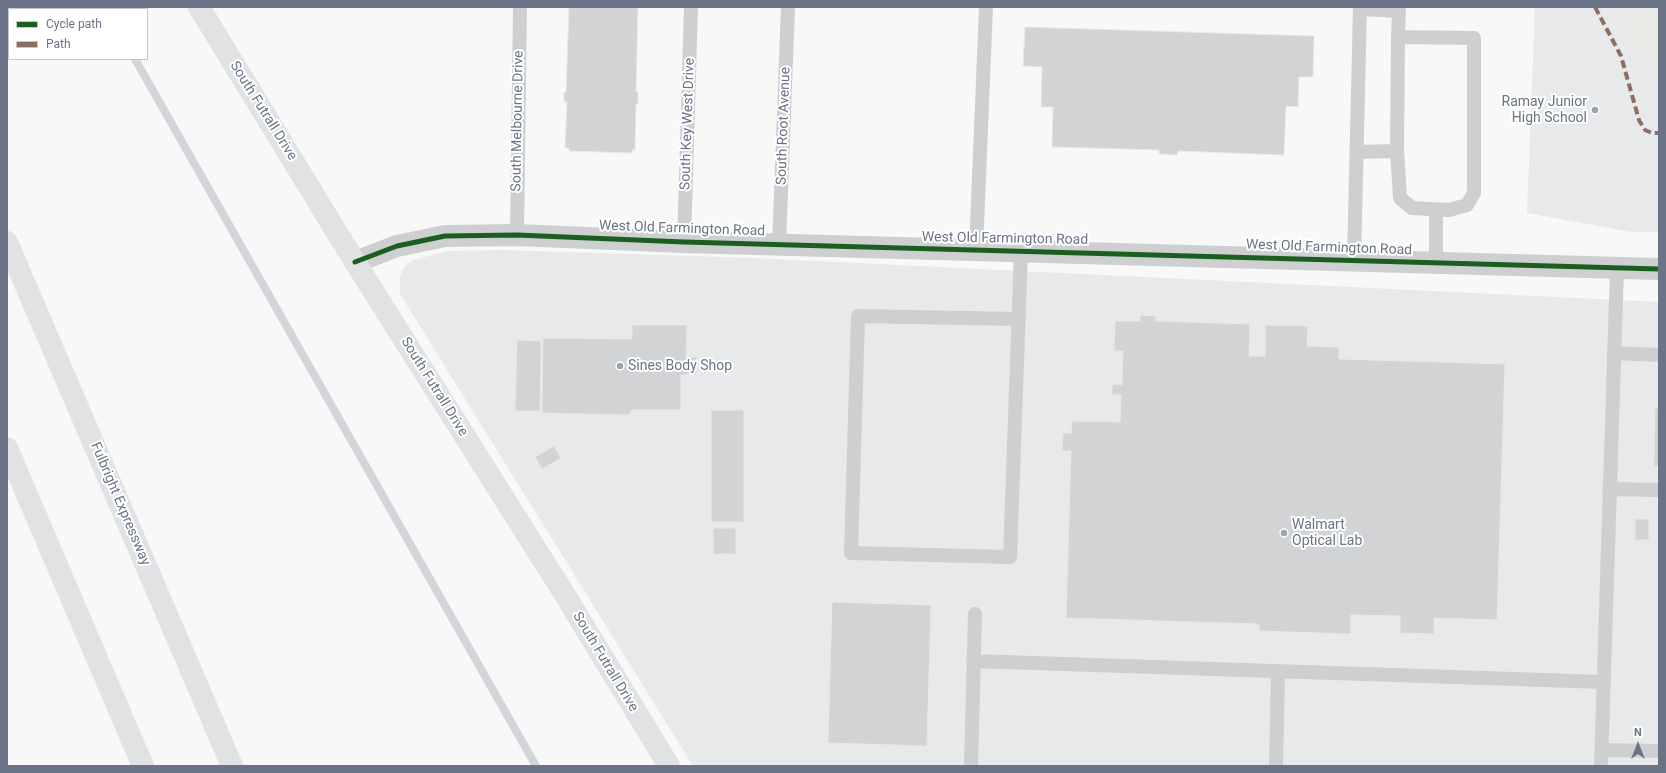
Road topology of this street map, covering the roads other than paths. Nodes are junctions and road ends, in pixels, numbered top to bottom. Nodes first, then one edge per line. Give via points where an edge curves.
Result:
1 (199, 7) edge
2 (520, 7) edge
3 (691, 7) edge
4 (788, 7) edge
5 (986, 7) edge
6 (1360, 8) edge
7 (1398, 37) junction
8 (1397, 151) junction
9 (1357, 152) junction
10 (1436, 210) junction
11 (517, 235) junction
12 (7, 242) edge
13 (684, 242) junction
14 (779, 245) junction
15 (976, 250) junction
16 (1021, 251) junction
17 (1354, 260) junction
18 (355, 262) junction
19 (1436, 263) junction
20 (1617, 268) junction
21 (1659, 269) edge
22 (1018, 319) junction
23 (1614, 353) junction
24 (1659, 355) edge
25 (7, 448) edge
26 (1609, 489) junction
27 (1659, 490) edge
28 (975, 614) dead end
29 (973, 661) junction
30 (1278, 672) junction
31 (1604, 682) junction
32 (1602, 750) junction
33 (1659, 751) edge
34 (143, 766) edge
35 (232, 766) edge
36 (669, 766) edge
37 (971, 766) edge
38 (1276, 766) edge
39 (1601, 766) edge

1 - 18 highway, South Futrall Drive
2 - 11 lane, South Melbourne Drive
3 - 13 lane, South Key West Drive
4 - 14 lane, South Root Avenue
5 - 15 lane
6 - 7 lane via 1399,11
6 - 9 lane
7 - 8 lane
7 - 10 lane via 1474,38 1474,193 1467,205 1449,210
8 - 9 lane
8 - 10 lane via 1400,198 1412,208
9 - 17 lane
10 - 19 lane
11 - 13 street, West Old Farmington Road
11 - 18 street, West Old Farmington Road via 445,236 398,246
12 - 35 highway, Fulbright Expressway
13 - 14 street, West Old Farmington Road
14 - 15 street, West Old Farmington Road
15 - 16 street, West Old Farmington Road
16 - 17 street, West Old Farmington Road
16 - 22 lane
17 - 19 street, West Old Farmington Road
18 - 36 highway, South Futrall Drive via 565,595
19 - 20 street, West Old Farmington Road
20 - 21 street, West Old Farmington Road
20 - 23 lane
22 - 22 lane via 1010,557 851,553 858,316
23 - 24 lane
23 - 26 lane
25 - 34 highway
26 - 27 lane
26 - 31 lane
28 - 29 lane
29 - 30 lane
29 - 37 lane
30 - 31 lane
30 - 38 lane
31 - 32 lane
32 - 33 lane
32 - 39 lane

